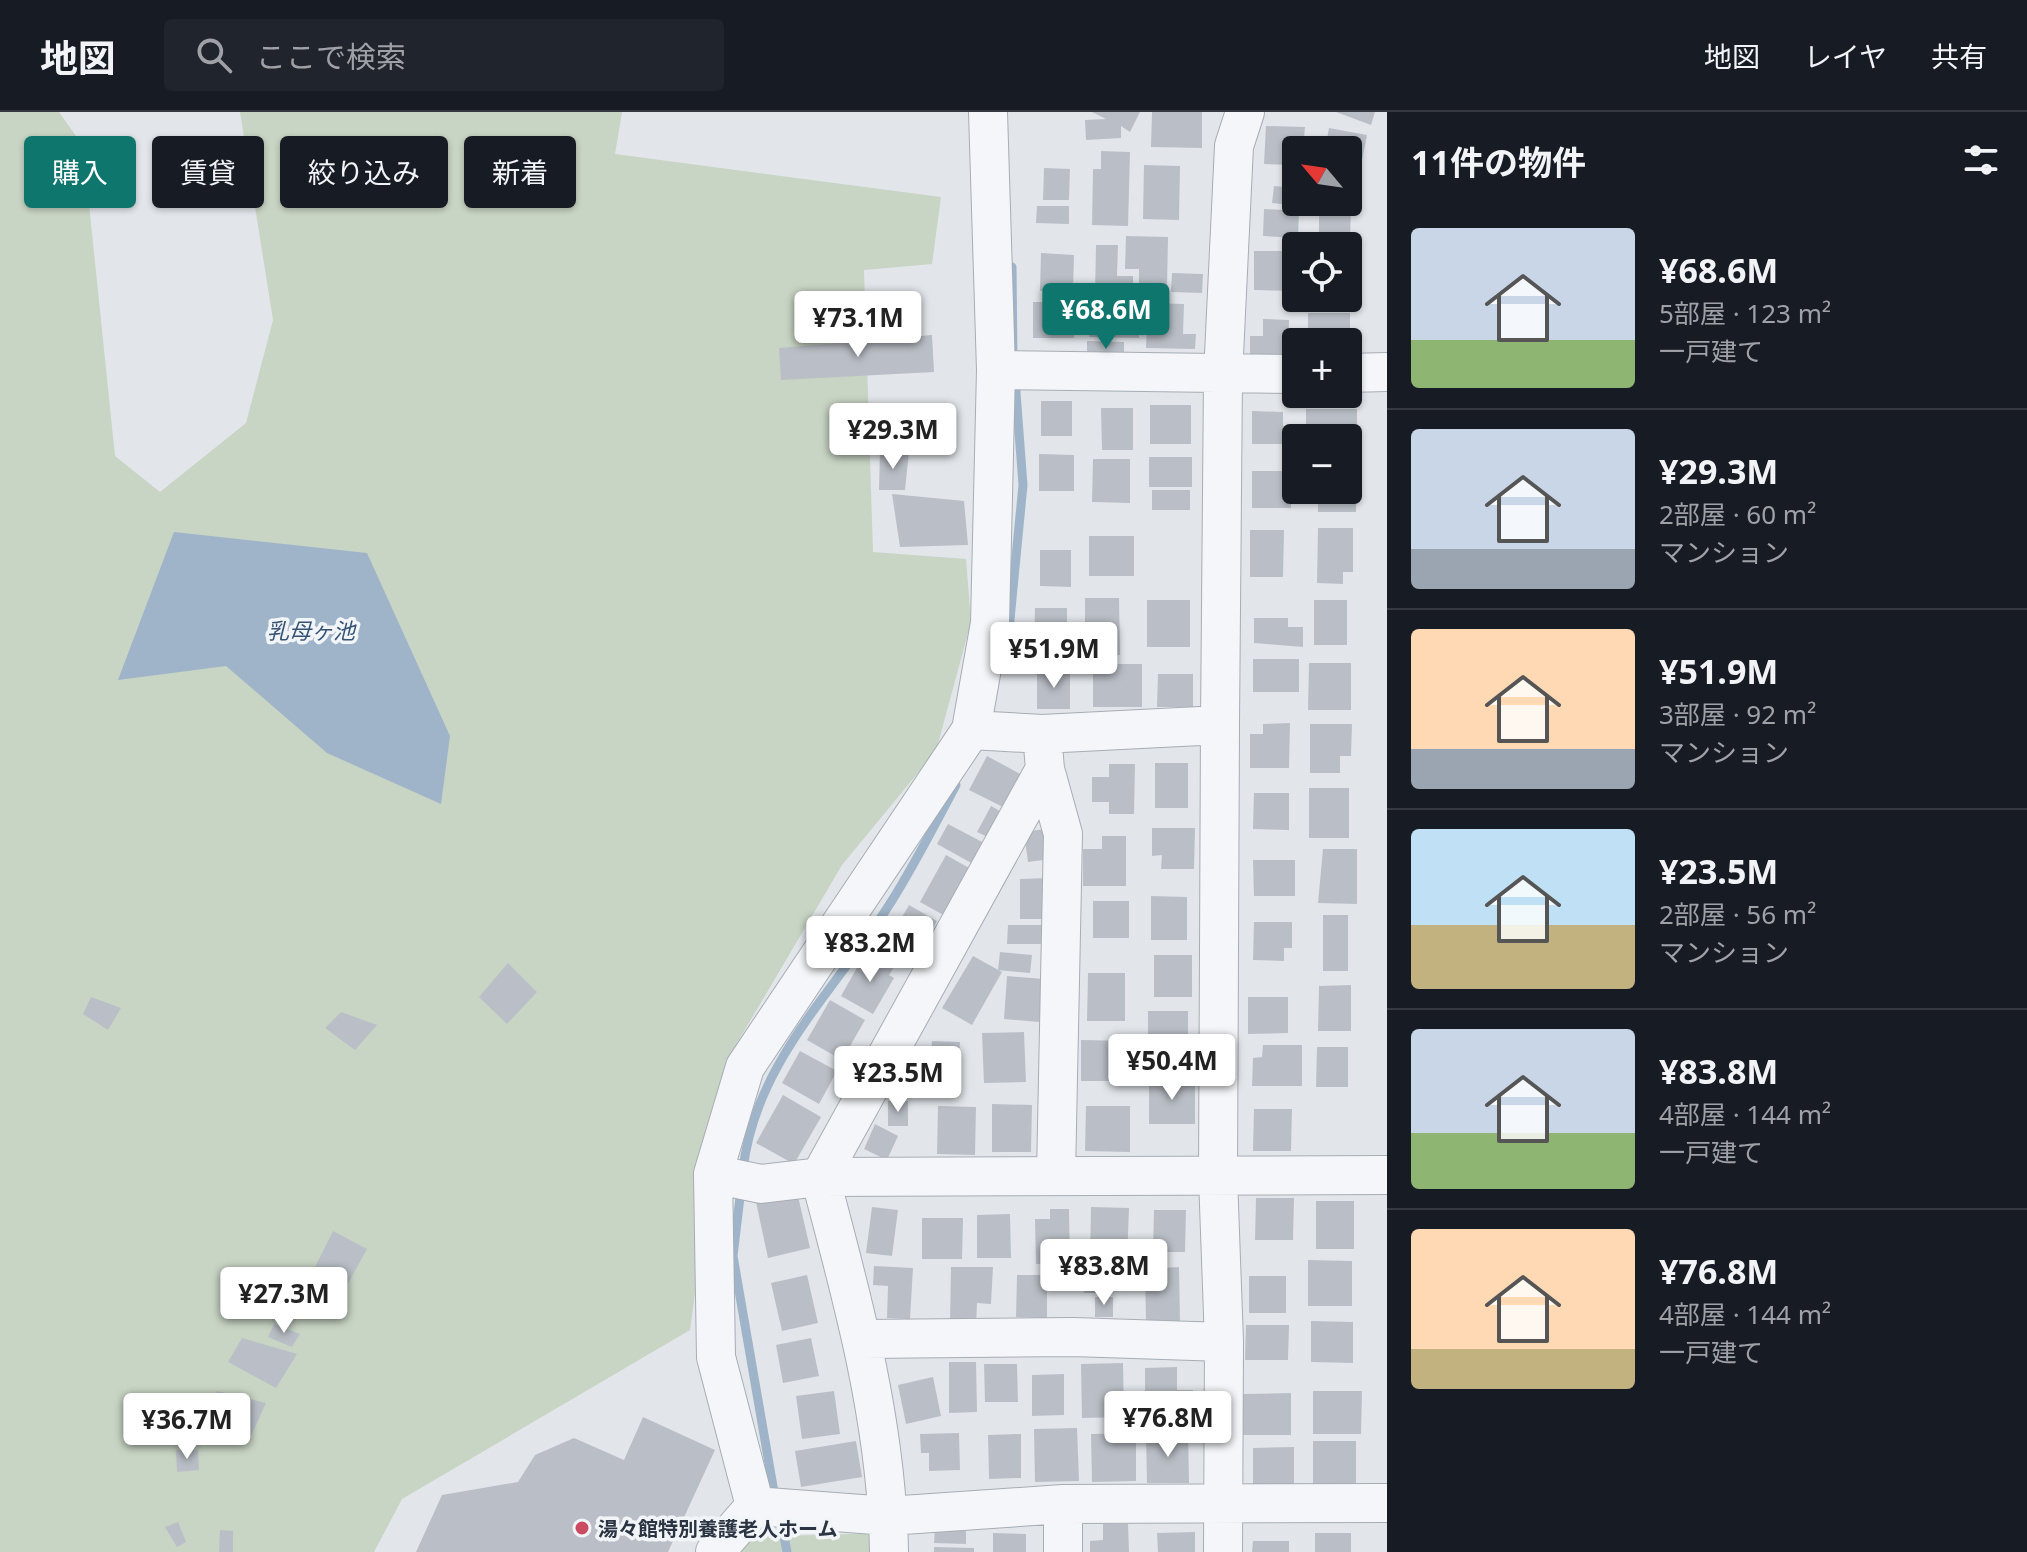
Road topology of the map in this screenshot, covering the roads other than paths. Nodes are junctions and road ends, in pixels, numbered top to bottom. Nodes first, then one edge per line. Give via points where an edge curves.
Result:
1 (988, 112) edge
2 (1245, 112) edge
3 (1009, 371) junction
4 (1387, 372) edge
5 (1362, 373) edge
6 (1282, 374) edge
7 (1223, 376) junction
8 (1220, 725) junction
9 (981, 730) junction
10 (1044, 751) junction
11 (713, 1174) junction
12 (1056, 1175) junction
13 (1387, 1175) edge
14 (820, 1177) junction
15 (1218, 1177) junction
16 (864, 1339) junction
17 (1224, 1342) junction
18 (1223, 1503) junction
19 (1387, 1503) edge
20 (1063, 1504) junction
21 (755, 1506) junction
22 (888, 1534) edge
23 (715, 1552) edge
24 (1063, 1552) edge
25 (1223, 1552) edge

1 - 3 street
2 - 7 street via 1234,146
3 - 7 street
3 - 9 street
4 - 5 street
6 - 7 street
7 - 8 street
8 - 10 street
8 - 15 street
9 - 10 street
9 - 11 street via 745,1067
10 - 12 street via 1063,834
10 - 14 street
11 - 14 street via 761,1184
11 - 21 street via 716,1357
12 - 14 street
12 - 15 street
13 - 15 street
14 - 16 street
15 - 17 street
16 - 17 street
16 - 22 street
17 - 18 street
18 - 19 street
18 - 20 street
18 - 25 street
20 - 22 street
20 - 24 street
21 - 22 street via 808,1512
21 - 23 street

